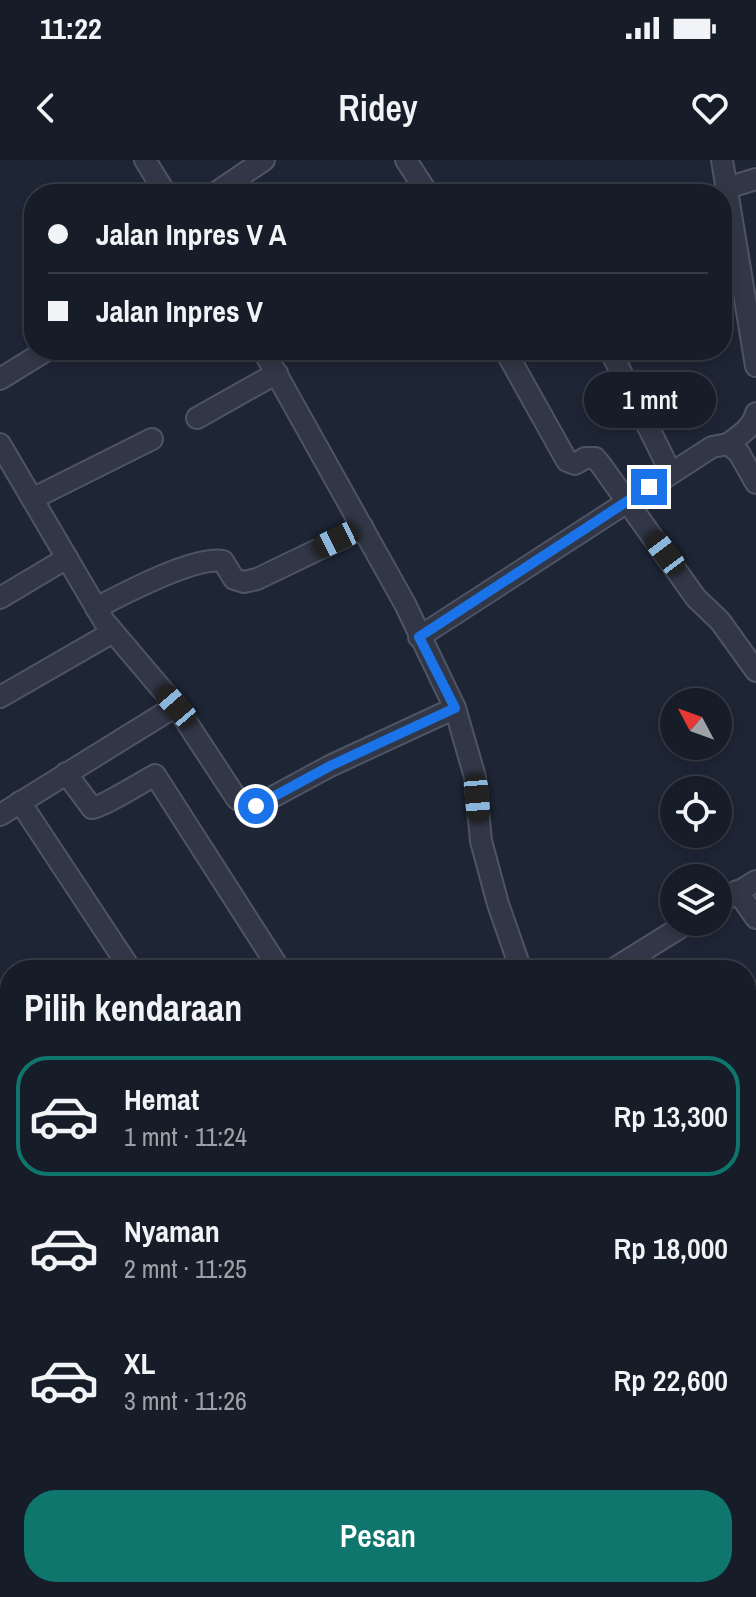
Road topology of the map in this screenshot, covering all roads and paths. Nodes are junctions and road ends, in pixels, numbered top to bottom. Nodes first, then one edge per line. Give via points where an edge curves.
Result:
1 (145, 160) edge
2 (264, 160) edge
3 (406, 160) edge
4 (722, 160) edge
5 (756, 179) edge
6 (160, 184) edge
7 (229, 184) edge
8 (422, 184) edge
9 (726, 184) edge
10 (732, 186) edge
11 (732, 230) edge
12 (752, 315) edge
13 (31, 360) edge
14 (268, 360) edge
15 (274, 360) edge
16 (511, 360) edge
17 (615, 360) edge
18 (756, 366) edge
19 (0, 379) edge
20 (756, 413) edge
21 (197, 418) dead end
22 (152, 439) dead end
23 (0, 444) edge
24 (728, 444) junction
25 (671, 473) junction
26 (756, 483) edge
27 (32, 499) junction
28 (627, 502) junction
29 (363, 528) junction
30 (67, 558) junction
31 (0, 598) edge
32 (104, 621) junction
33 (419, 637) junction
34 (756, 671) edge
35 (0, 697) edge
36 (176, 706) junction
37 (455, 708) junction
38 (66, 773) junction
39 (20, 802) junction
40 (0, 815) edge
41 (756, 881) edge
42 (737, 891) junction
43 (732, 894) edge
44 (756, 918) edge
45 (667, 936) edge
46 (124, 960) edge
47 (274, 960) edge
48 (518, 960) edge
49 (628, 960) edge

1 - 6 street
2 - 7 street
3 - 8 street
4 - 9 street
5 - 10 street
11 - 12 street
12 - 18 street
13 - 19 street
14 - 21 street
15 - 29 street
16 - 28 street via 567,461 595,458
17 - 25 street
20 - 24 street
22 - 27 street
23 - 27 street
24 - 25 street via 712,447
24 - 26 street
25 - 28 street
27 - 30 street
28 - 33 street
28 - 34 street
29 - 32 street via 244,582 234,579 223,561 209,560 134,589
29 - 33 street
30 - 31 street
30 - 32 street
32 - 35 street
32 - 36 street
33 - 37 street
36 - 37 street via 237,799 256,806
36 - 38 street
37 - 48 street via 475,777 481,841
38 - 39 street
38 - 47 street via 92,808 155,775
39 - 40 street
39 - 46 street
41 - 42 street
42 - 43 street
42 - 44 street
45 - 49 street

